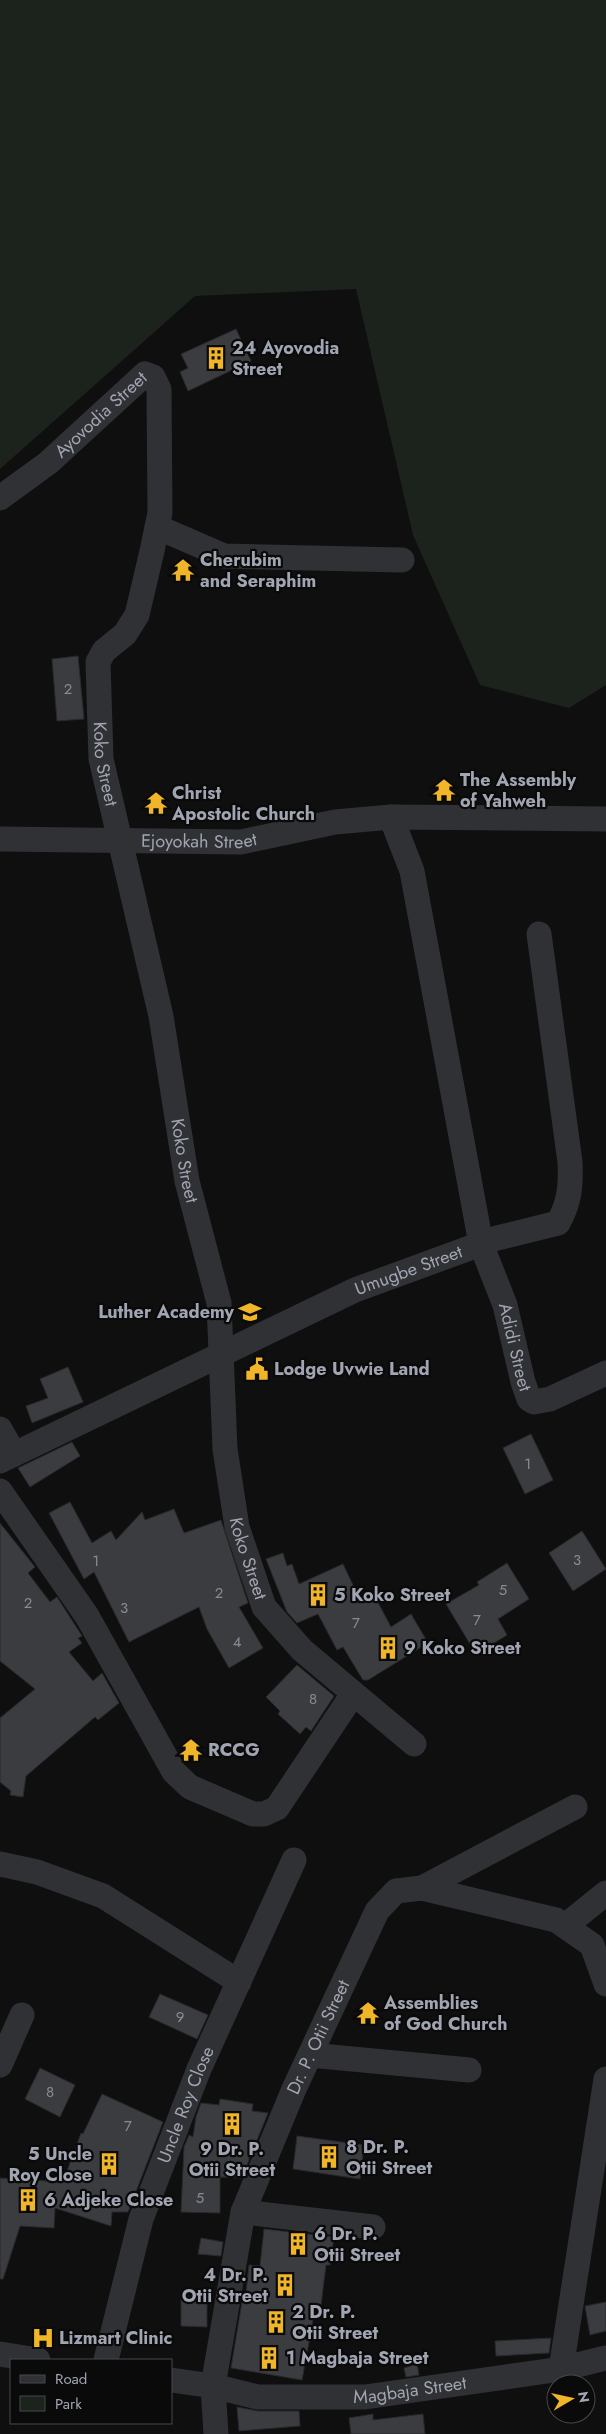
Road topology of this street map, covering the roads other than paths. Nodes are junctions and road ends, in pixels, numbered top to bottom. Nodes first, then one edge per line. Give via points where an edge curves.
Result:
1 (0, 498) edge
2 (157, 527) junction
3 (402, 560) dead end
4 (391, 816) junction
5 (606, 819) edge
6 (0, 840) edge
7 (120, 841) junction
8 (539, 934) dead end
9 (481, 1244) junction
10 (222, 1356) junction
11 (606, 1373) edge
12 (0, 1429) edge
13 (7, 1458) edge
14 (0, 1492) edge
15 (353, 1694) junction
16 (414, 1744) dead end
17 (575, 1807) dead end
18 (294, 1860) dead end
19 (0, 1864) edge
20 (422, 1888) junction
21 (606, 1893) edge
22 (565, 1926) junction
23 (239, 1982) junction
24 (606, 1984) edge
25 (22, 2014) dead end
26 (310, 2055) junction
27 (0, 2065) edge
28 (469, 2070) dead end
29 (606, 2079) edge
30 (243, 2212) junction
31 (372, 2228) dead end
32 (0, 2354) edge
33 (606, 2358) edge
34 (32, 2359) edge
35 (106, 2359) edge
36 (561, 2369) junction
37 (172, 2380) edge
38 (213, 2386) junction
39 (216, 2434) edge

1 - 2 street, Ayovodia Street via 48,463 146,374 153,377 159,389 160,513
2 - 3 street via 224,556
2 - 7 street, Koko Street via 137,615 125,634 104,650 98,662 101,759
4 - 5 street, Ejoyokah Street
4 - 7 street, Ejoyokah Street via 335,822 241,842
4 - 9 street via 412,872
6 - 7 street, Ejoyokah Street
7 - 10 street, Koko Street via 162,1016 187,1181 219,1302
8 - 9 street, Umugbe Street via 570,1162 568,1207 558,1223
9 - 10 street, Umugbe Street via 355,1290
9 - 11 street, Adidi Street via 505,1305 529,1399 534,1402 550,1399
10 - 13 street, Umugbe Street
10 - 15 street, Koko Street via 225,1448 237,1527 264,1607 302,1650
12 - 13 street
14 - 15 street via 87,1616 174,1772 190,1788 253,1814 264,1814 277,1808
15 - 16 street, Koko Street
17 - 20 street, Dr. P. Otii Street
18 - 23 street, Uncle Roy Close
19 - 23 street via 37,1872 104,1896
20 - 22 street via 556,1920
20 - 26 street, Dr. P. Otii Street via 396,1891 377,1911
21 - 22 street
22 - 24 street via 592,1945
23 - 35 street, Uncle Roy Close via 199,2069 141,2219
25 - 27 street
26 - 28 street
26 - 30 street, Dr. P. Otii Street
29 - 36 street
30 - 31 street
30 - 38 street, Dr. P. Otii Street
32 - 34 street
33 - 36 street, Magbaja Street
36 - 38 street, Magbaja Street via 365,2397 258,2397
37 - 38 street, Magbaja Street
38 - 39 street, Dr. P. Otii Street

